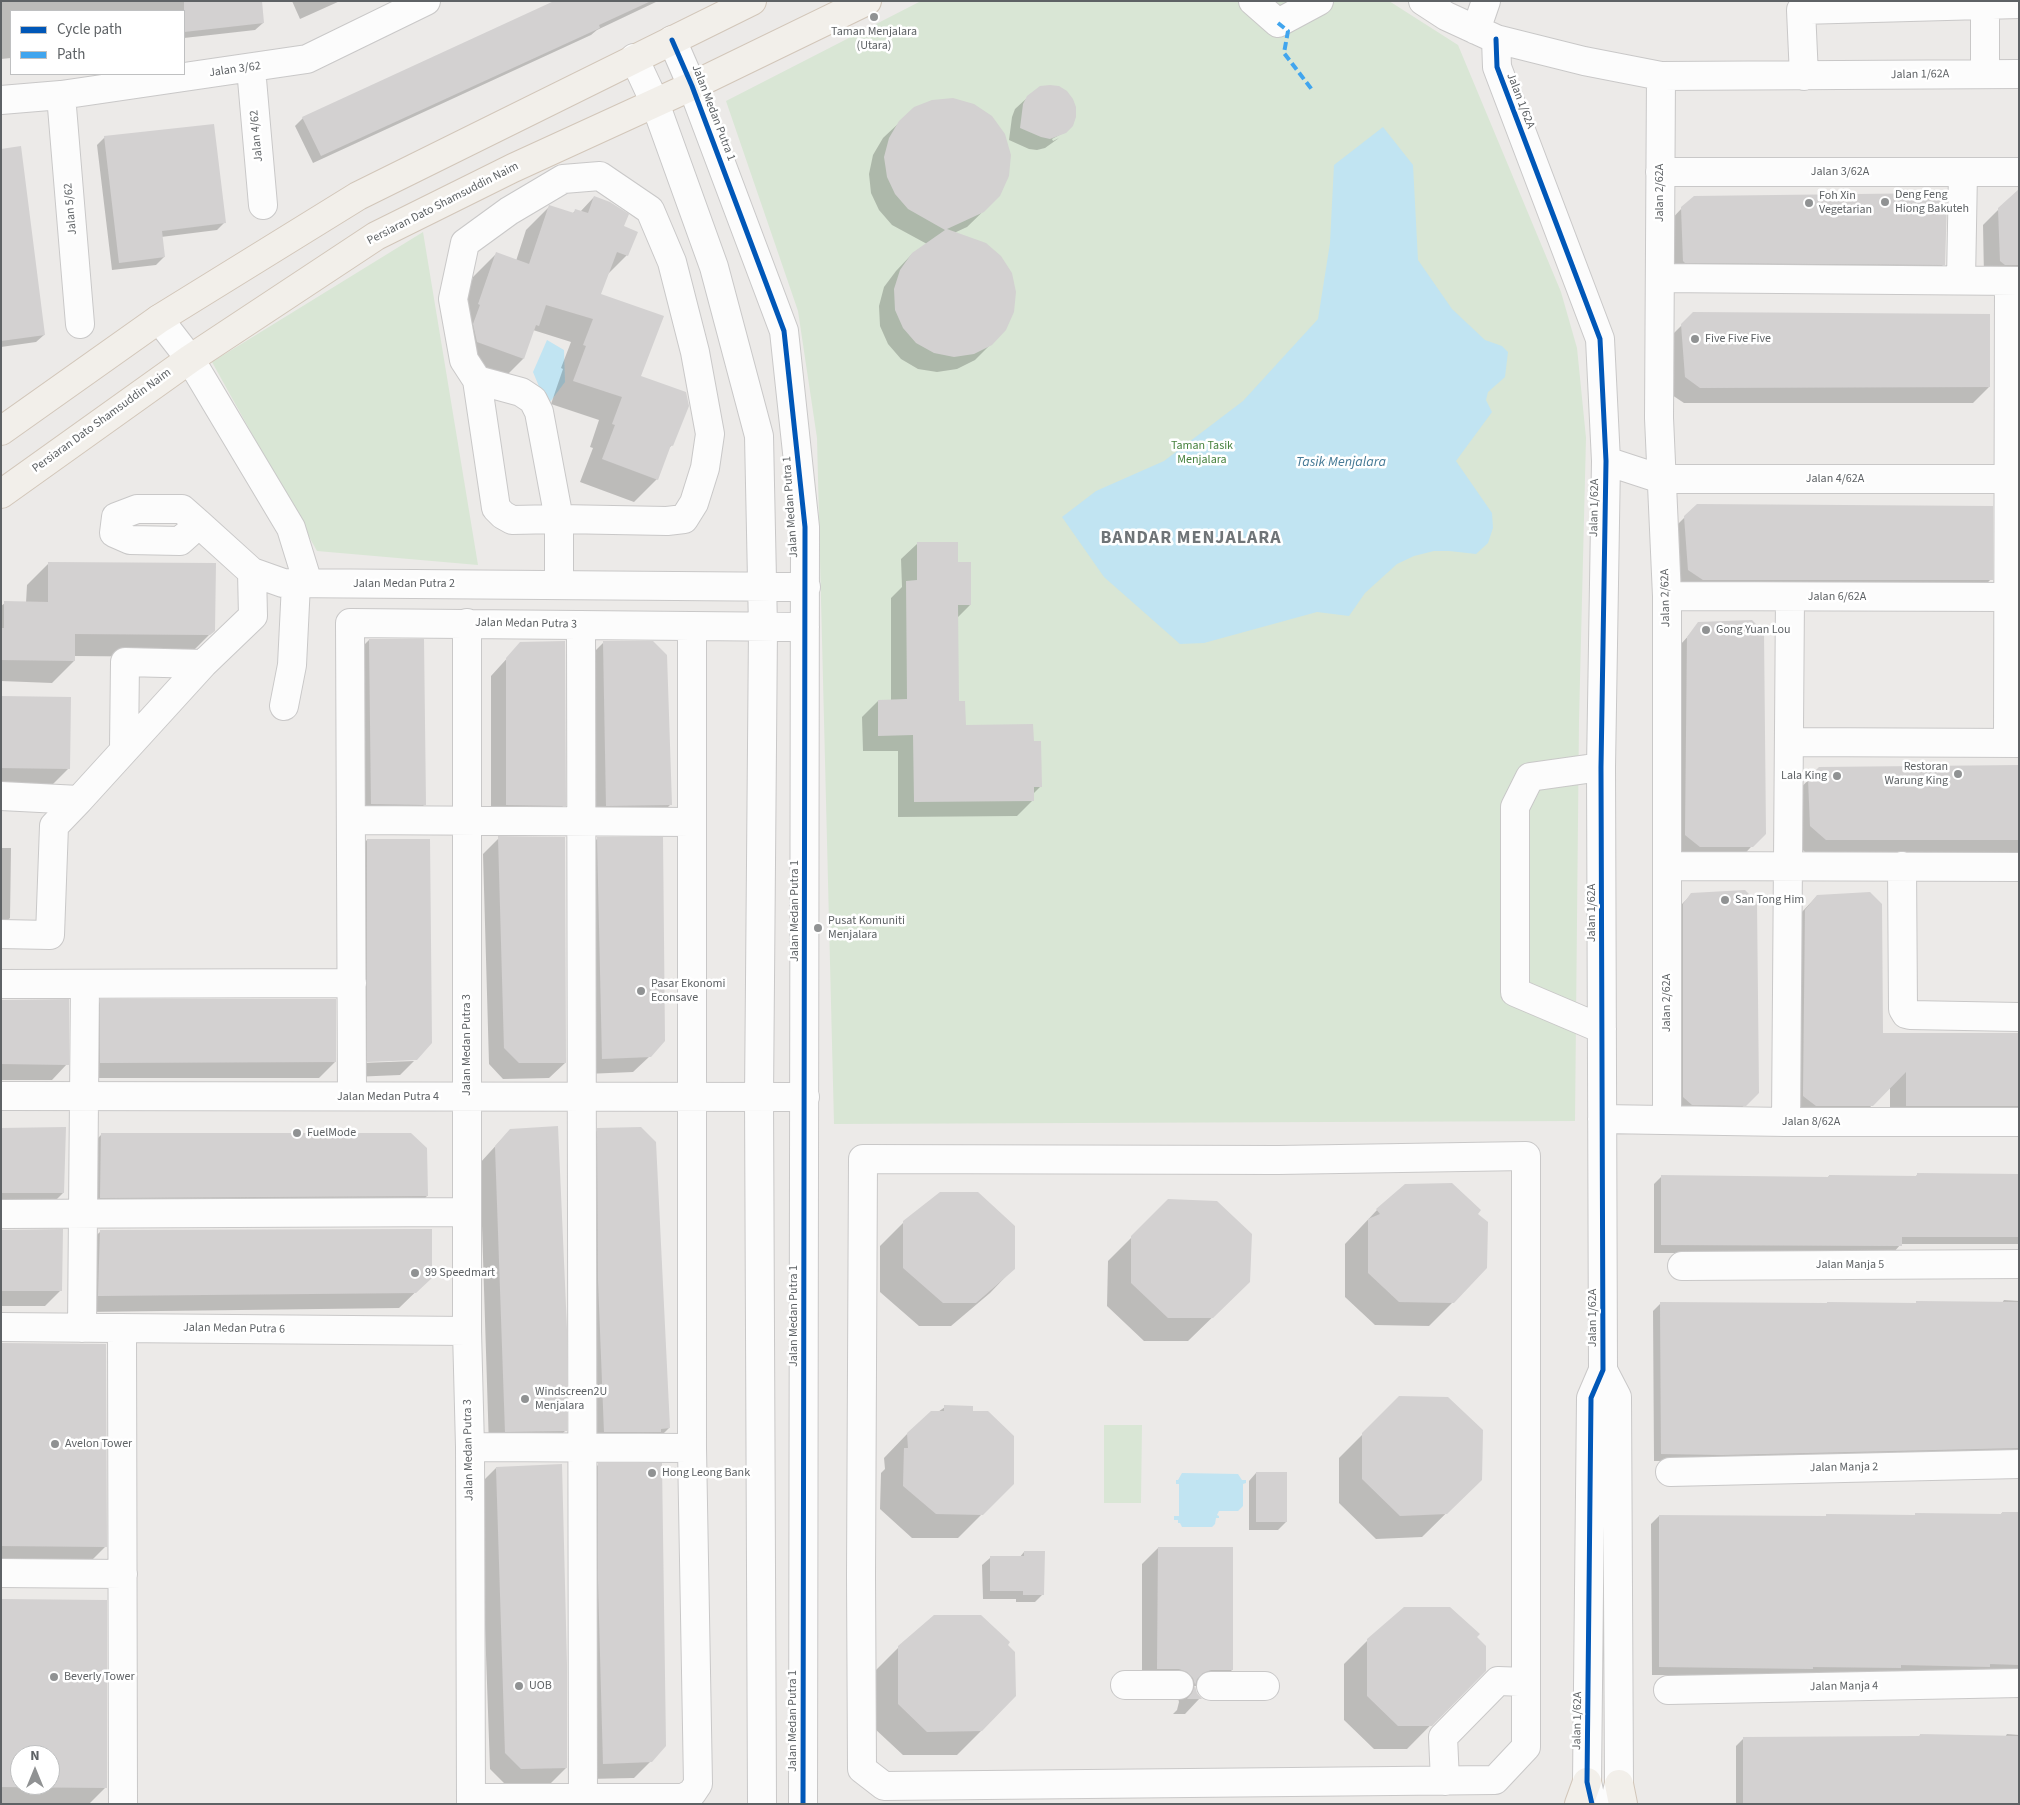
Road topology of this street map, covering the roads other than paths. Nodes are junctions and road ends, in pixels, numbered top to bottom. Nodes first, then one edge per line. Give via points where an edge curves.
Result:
1 (426, 1) edge
2 (752, 1) edge
3 (867, 1) edge
4 (1252, 1) edge
5 (1319, 1) edge
6 (1423, 1) edge
7 (1486, 1) edge
8 (1985, 3) edge
9 (2019, 4) edge
10 (1800, 6) edge
11 (1486, 34) junction
12 (672, 40) junction
13 (634, 58) junction
14 (251, 68) junction
15 (1985, 74) junction
16 (2019, 74) edge
17 (1661, 76) junction
18 (1804, 76) junction
19 (692, 86) junction
20 (61, 95) junction
21 (1, 100) edge
22 (655, 103) junction
23 (1660, 172) junction
24 (1962, 172) junction
25 (2019, 172) edge
26 (263, 205) dead end
27 (1660, 278) junction
28 (1962, 280) junction
29 (2014, 281) edge
30 (159, 319) junction
31 (80, 324) dead end
32 (190, 359) junction
33 (477, 380) junction
34 (1, 431) edge
35 (1606, 461) junction
36 (1661, 479) junction
37 (2008, 479) junction
38 (1, 494) edge
39 (559, 519) junction
40 (199, 524) dead end
41 (252, 572) junction
42 (302, 583) junction
43 (560, 584) junction
44 (762, 587) junction
45 (806, 587) junction
46 (1667, 596) junction
47 (1790, 596) junction
48 (2008, 597) junction
49 (467, 623) junction
50 (580, 624) junction
51 (692, 626) junction
52 (805, 627) junction
53 (763, 628) junction
54 (203, 664) junction
55 (284, 706) dead end
56 (1789, 742) junction
57 (2013, 742) edge
58 (124, 748) junction
59 (1601, 767) junction
60 (1, 796) edge
61 (79, 800) junction
62 (351, 820) junction
63 (467, 820) junction
64 (580, 821) junction
65 (692, 822) junction
66 (1667, 866) junction
67 (1788, 866) junction
68 (1902, 866) junction
69 (2019, 867) edge
70 (1, 934) edge
71 (352, 983) junction
72 (1, 984) edge
73 (85, 984) junction
74 (2019, 1017) edge
75 (1602, 1029) junction
76 (1, 1096) edge
77 (84, 1096) junction
78 (352, 1096) junction
79 (467, 1097) junction
80 (582, 1097) junction
81 (692, 1097) junction
82 (759, 1097) junction
83 (805, 1097) junction
84 (1602, 1119) junction
85 (1667, 1120) junction
86 (1786, 1122) junction
87 (2019, 1122) edge
88 (467, 1212) junction
89 (1, 1214) edge
90 (84, 1214) junction
91 (2019, 1264) edge
92 (1682, 1266) dead end
93 (1, 1327) edge
94 (82, 1328) junction
95 (122, 1328) junction
96 (467, 1331) junction
97 (1603, 1370) junction
98 (470, 1446) junction
99 (583, 1448) junction
100 (692, 1448) junction
101 (2019, 1464) edge
102 (1670, 1472) dead end
103 (1, 1573) edge
104 (123, 1574) junction
105 (1526, 1682) junction
106 (2019, 1683) edge
107 (1125, 1685) dead end
108 (1179, 1685) dead end
109 (1210, 1686) dead end
110 (1265, 1686) dead end
111 (1668, 1690) dead end
112 (1445, 1781) junction
113 (1180, 1794) edge
114 (1220, 1794) edge
115 (1586, 1796) edge
116 (1619, 1797) edge
117 (583, 1798) junction
118 (471, 1801) edge
119 (123, 1804) edge
120 (762, 1804) edge
121 (803, 1804) edge

1 - 14 street, Jalan 3/62 via 306,59
2 - 12 main road
3 - 19 main road, Persiaran Dato Shamsuddin Naim
4 - 5 street via 1278,23
6 - 11 street, Jalan 1/62A via 1446,16
7 - 11 street
8 - 9 street
8 - 10 street
8 - 15 street
10 - 18 street
11 - 17 street, Jalan 1/62A via 1584,61
11 - 35 street, Jalan 1/62A via 1600,339
12 - 13 main road
12 - 19 street, Jalan Medan Putra 1
13 - 22 street
13 - 30 main road via 358,196
14 - 20 street, Jalan 3/62
14 - 26 street, Jalan 4/62
15 - 16 street, Jalan 1/62A
15 - 18 street, Jalan 1/62A
17 - 18 street, Jalan 1/62A
17 - 23 street, Jalan 2/62A
19 - 22 main road, Persiaran Dato Shamsuddin Naim
19 - 45 street, Jalan Medan Putra 1 via 784,331 805,527
20 - 21 street, Jalan 3/62
20 - 31 street, Jalan 5/62
22 - 32 main road, Persiaran Dato Shamsuddin Naim via 376,236
22 - 44 street via 714,267 759,436
23 - 24 street, Jalan 3/62A
23 - 27 street, Jalan 2/62A
24 - 25 street, Jalan 3/62A
24 - 28 street
27 - 28 street
27 - 36 street, Jalan 2/62A
28 - 29 street
29 - 37 street
30 - 32 street
30 - 34 main road
32 - 38 main road, Persiaran Dato Shamsuddin Naim
32 - 42 street via 291,528
33 - 39 street via 522,392 533,400 539,412
33 - 39 street via 496,508 512,520
33 - 39 street via 464,360 452,299 465,243 509,211 563,179 600,176 650,210 672,262 695,352 710,434 705,468 694,503 684,518 667,521
35 - 36 street, Jalan 4/62A
35 - 59 street, Jalan 1/62A
36 - 37 street, Jalan 4/62A
36 - 46 street, Jalan 2/62A
37 - 48 street
39 - 43 street
40 - 41 street
41 - 42 street, Jalan Medan Putra 2 via 283,583
41 - 54 street via 253,616
42 - 43 street, Jalan Medan Putra 2
42 - 55 street
43 - 44 street, Jalan Medan Putra 2
44 - 45 street, Jalan Medan Putra 2
44 - 53 street
45 - 52 street, Jalan Medan Putra 1
46 - 47 street, Jalan 6/62A
46 - 66 street, Jalan 2/62A
47 - 48 street, Jalan 6/62A
47 - 56 street
48 - 57 street
49 - 50 street, Jalan Medan Putra 3
49 - 62 street via 350,623
49 - 63 street, Jalan Medan Putra 3
50 - 51 street, Jalan Medan Putra 3
50 - 64 street
51 - 53 street, Jalan Medan Putra 3
51 - 65 street
52 - 53 street, Jalan Medan Putra 3
52 - 83 street, Jalan Medan Putra 1
53 - 82 street
54 - 58 street
54 - 58 street via 125,662
56 - 57 street
56 - 67 street
58 - 61 street
59 - 75 street, Jalan 1/62A
59 - 75 street via 1530,777 1516,806 1516,992
60 - 61 street
61 - 70 street via 54,826 50,935
62 - 63 street
62 - 71 street
63 - 64 street
63 - 79 street, Jalan Medan Putra 3
64 - 65 street
64 - 80 street
65 - 81 street
66 - 67 street
66 - 85 street, Jalan 2/62A
67 - 68 street
67 - 86 street
68 - 69 street
68 - 74 street via 1903,1010 1906,1014
71 - 73 street
71 - 78 street
72 - 73 street
73 - 77 street
75 - 84 street, Jalan 1/62A
76 - 77 street, Jalan Medan Putra 4
77 - 78 street, Jalan Medan Putra 4
77 - 90 street
78 - 79 street, Jalan Medan Putra 4
79 - 80 street, Jalan Medan Putra 4
79 - 88 street, Jalan Medan Putra 3
80 - 81 street, Jalan Medan Putra 4
80 - 99 street
81 - 82 street, Jalan Medan Putra 4
81 - 100 street
82 - 83 street, Jalan Medan Putra 4
82 - 120 street
83 - 121 street, Jalan Medan Putra 1
84 - 85 street, Jalan 8/62A
84 - 97 street, Jalan 1/62A
85 - 86 street, Jalan 8/62A
86 - 87 street, Jalan 8/62A
88 - 90 street
88 - 96 street, Jalan Medan Putra 3
89 - 90 street
90 - 94 street
91 - 92 street, Jalan Manja 5
93 - 94 street, Jalan Medan Putra 6
94 - 95 street, Jalan Medan Putra 6
95 - 96 street, Jalan Medan Putra 6
95 - 104 street
96 - 98 street, Jalan Medan Putra 3
97 - 115 street, Jalan 1/62A via 1592,1398
97 - 116 street, Jalan 1/62A via 1617,1397
98 - 99 street
98 - 118 street, Jalan Medan Putra 3
99 - 100 street
99 - 117 street
100 - 117 street via 698,1784 683,1798
101 - 102 street, Jalan Manja 2
103 - 104 street
104 - 119 street
105 - 112 street via 1498,1681 1443,1737
105 - 112 street via 1526,1747 1495,1780
105 - 113 street via 1526,1156 1278,1160 863,1159 862,1769 884,1786
106 - 111 street, Jalan Manja 4
107 - 108 street
109 - 110 street
112 - 114 street
113 - 114 street
117 - 118 street

